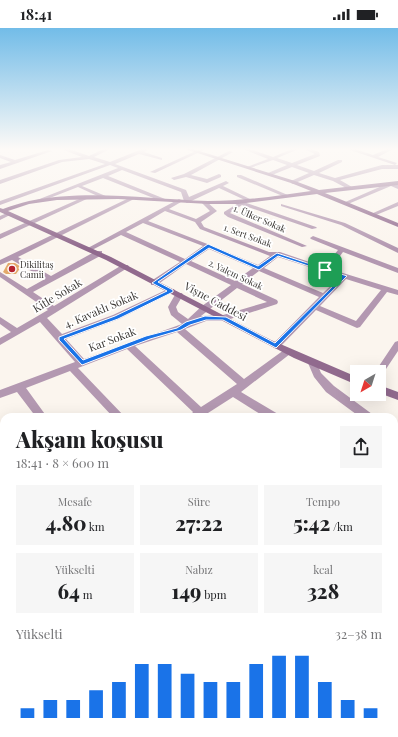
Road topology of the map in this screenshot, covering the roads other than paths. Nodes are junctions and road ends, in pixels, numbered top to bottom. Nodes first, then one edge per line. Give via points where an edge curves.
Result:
1 (69, 182) edge
2 (88, 182) edge
3 (119, 182) edge
4 (161, 182) edge
5 (254, 182) edge
6 (293, 182) edge
7 (339, 182) edge
8 (226, 183) dead end
9 (398, 183) edge
10 (391, 184) junction
11 (77, 186) junction
12 (218, 186) junction
13 (398, 187) edge
14 (350, 188) junction
15 (320, 192) junction
16 (300, 194) junction
17 (199, 195) junction
18 (287, 196) junction
19 (88, 197) junction
20 (106, 198) junction
21 (131, 199) junction
22 (40, 200) junction
23 (162, 200) junction
24 (251, 200) junction
25 (179, 201) junction
26 (187, 201) junction
27 (204, 202) junction
28 (215, 202) junction
29 (240, 203) junction
30 (346, 203) junction
31 (398, 204) edge
32 (283, 205) junction
33 (164, 209) junction
34 (2, 211) edge
35 (271, 213) junction
36 (374, 214) junction
37 (326, 219) junction
38 (143, 221) junction
39 (197, 221) junction
40 (30, 224) junction
41 (398, 225) edge
42 (314, 228) junction
43 (121, 232) junction
44 (59, 235) junction
45 (0, 237) edge
46 (313, 238) junction
47 (208, 246) junction
48 (90, 249) junction
49 (342, 249) junction
50 (298, 252) junction
51 (398, 252) edge
52 (99, 253) junction
53 (277, 254) junction
54 (13, 257) junction
55 (185, 261) junction
56 (0, 263) edge
57 (125, 267) junction
58 (259, 268) junction
59 (325, 270) junction
60 (398, 271) edge
61 (0, 274) edge
62 (345, 276) junction
63 (51, 279) junction
64 (154, 283) junction
65 (236, 285) junction
66 (386, 289) junction
67 (27, 292) junction
68 (398, 292) edge
69 (175, 293) junction
70 (325, 297) junction
71 (315, 307) junction
72 (205, 308) junction
73 (54, 310) junction
74 (42, 318) junction
75 (224, 318) junction
76 (0, 320) edge
77 (188, 324) junction
78 (179, 329) junction
79 (17, 332) junction
80 (61, 338) junction
81 (0, 342) edge
82 (398, 344) edge
83 (129, 346) junction
84 (276, 346) junction
85 (287, 352) junction
86 (82, 363) junction
87 (313, 363) junction
88 (384, 365) edge
89 (71, 367) junction
90 (350, 378) edge
91 (244, 384) junction
92 (19, 387) junction
93 (233, 392) junction
94 (386, 392) edge
95 (0, 394) edge
96 (398, 396) edge
97 (39, 413) edge
98 (116, 413) edge
99 (197, 413) edge
100 (204, 413) edge
101 (267, 413) edge
102 (363, 413) edge

1 - 34 street
2 - 11 street
3 - 23 street
4 - 26 street via 184,191
5 - 18 street
6 - 15 main road
7 - 14 street
8 - 12 street
9 - 10 main road
10 - 13 street
10 - 14 main road
10 - 30 street
11 - 20 street
11 - 22 street
12 - 17 street
12 - 24 street
14 - 15 main road
15 - 16 main road
15 - 30 main road
16 - 18 main road
16 - 32 street
17 - 26 street
17 - 28 street
18 - 24 main road
19 - 20 main road
19 - 22 main road
19 - 40 street
20 - 21 main road
21 - 23 main road
21 - 44 street
22 - 34 main road via 24,202
23 - 25 main road
24 - 29 main road
25 - 26 main road
25 - 33 street
26 - 27 main road
27 - 28 main road
27 - 39 street via 214,211
28 - 29 main road
29 - 35 street
29 - 50 street, 1. Ülker Sokak via 226,213
30 - 36 main road
31 - 36 street
32 - 35 street
32 - 37 street
33 - 38 street
33 - 39 street, 1. Sert Sokak
34 - 40 main road, Vişne Caddesi
35 - 42 street
36 - 41 main road
37 - 42 street
37 - 51 street via 343,224
38 - 43 street
38 - 47 street
39 - 53 street, 1. Sert Sokak via 202,228 268,254
40 - 44 main road, Vişne Caddesi
40 - 45 street
42 - 46 street via 309,233
43 - 48 street
43 - 55 street, 2. Yalçın Sokak
44 - 48 main road, Vişne Caddesi
44 - 54 street
46 - 49 street
46 - 50 street
47 - 55 street
47 - 58 street
48 - 52 main road, Vişne Caddesi
49 - 59 street
49 - 60 street
50 - 53 street, 1. Sert Sokak
50 - 59 street, 1. Sert Sokak
52 - 57 main road, Vişne Caddesi
52 - 63 street
53 - 58 street, Kar Sokak
54 - 56 street
54 - 63 street
55 - 64 street
55 - 65 street, 2. Yalçın Sokak
57 - 64 main road, Vişne Caddesi
57 - 73 street, Kitle Sokak
58 - 65 street, Kar Sokak
58 - 70 street
59 - 62 street, 1. Sert Sokak
61 - 67 street
62 - 66 street, 1. Sert Sokak
62 - 70 street
63 - 67 street
64 - 69 main road, Vişne Caddesi
65 - 72 street, Kar Sokak
65 - 75 street, 2. Yalçın Sokak via 274,302
66 - 68 street, 1. Sert Sokak
66 - 71 street via 356,325
67 - 73 street
69 - 72 main road, Vişne Caddesi
69 - 77 street via 172,307 174,313
69 - 80 street, 4. Kavaklı Sokak
70 - 71 street
71 - 84 street
72 - 75 main road, Vişne Caddesi
72 - 77 street, Kar Sokak
73 - 74 street, Kitle Sokak
74 - 79 street, Kitle Sokak
74 - 80 street, 4. Kavaklı Sokak
75 - 77 street, Kar Sokak via 205,318
75 - 84 main road, Vişne Caddesi
76 - 79 street
77 - 78 street, Kar Sokak
78 - 83 street, Kar Sokak
78 - 91 street
79 - 81 street, Kitle Sokak
80 - 86 street, 4. Kavaklı Sokak
82 - 88 street
83 - 86 street, Kar Sokak
83 - 99 street
84 - 85 main road, Vişne Caddesi
85 - 87 main road, Vişne Caddesi
85 - 91 street
86 - 89 street, Kar Sokak
87 - 90 main road, Vişne Caddesi
87 - 102 street via 317,375 330,389
89 - 92 street, Kar Sokak
89 - 98 street
91 - 93 street
92 - 95 street, Kar Sokak
92 - 97 street
93 - 100 street
93 - 101 street
94 - 96 main road

